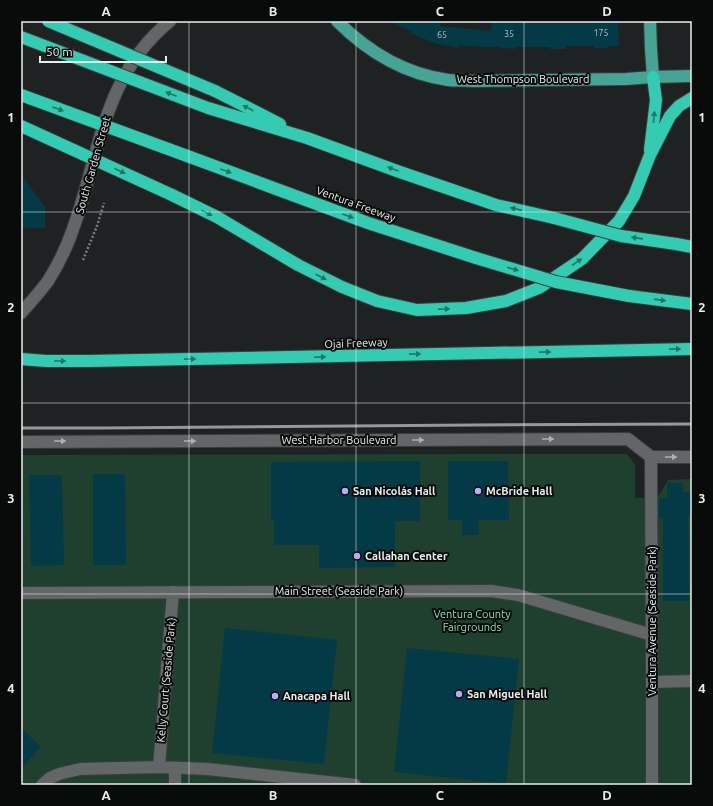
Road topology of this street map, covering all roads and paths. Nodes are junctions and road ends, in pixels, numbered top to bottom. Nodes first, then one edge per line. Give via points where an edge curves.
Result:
1 (48, 21) edge
2 (170, 21) edge
3 (337, 21) edge
4 (650, 21) edge
5 (21, 37) edge
6 (692, 76) edge
7 (653, 77) junction
8 (21, 95) edge
9 (692, 98) edge
10 (21, 126) edge
11 (308, 138) junction
12 (650, 155) junction
13 (104, 203) dead end
14 (692, 247) edge
15 (83, 260) dead end
16 (692, 304) edge
17 (21, 314) edge
18 (692, 348) edge
19 (21, 359) edge
20 (21, 442) edge
21 (651, 457) junction
22 (692, 457) edge
23 (173, 592) junction
24 (21, 593) edge
25 (652, 635) junction
26 (692, 681) edge
27 (652, 682) junction
28 (159, 767) junction
29 (175, 768) junction
30 (42, 785) edge
31 (175, 785) edge
32 (356, 785) edge
33 (652, 785) edge

11 -> 1 highway, bridge via 215,90
2 - 17 street, South Garden Street via 149,41 128,69 106,117 73,230 48,280
3 - 7 main road, West Thompson Boulevard via 365,46 382,57 420,74 448,80
4 - 7 main road
11 -> 5 highway, bridge via 208,108
6 - 7 main road, West Thompson Boulevard
12 -> 7 highway via 656,100
8 -> 16 highway, Ventura Freeway, bridge via 368,223 476,258 556,282 629,296
9 - 12 highway via 670,116
10 -> 12 highway, bridge via 217,217 298,265 342,287 377,301 417,310 466,308 506,301 539,288 582,259 619,221 634,196
14 -> 11 highway, bridge via 621,236 496,205
13 - 15 path
19 -> 18 highway, Ojai Freeway via 88,361
20 -> 21 street, West Harbor Boulevard via 628,439
21 -> 22 street
21 - 25 street, Ventura Avenue (Seaside Park)
23 - 24 street, Main Street (Seaside Park)
23 - 25 street, Main Street (Seaside Park) via 491,591 518,595
23 - 28 street, Kelly Court (Seaside Park)
25 - 27 street, Ventura Avenue (Seaside Park)
26 - 27 street
27 - 33 street, Ventura Avenue (Seaside Park)
28 - 29 street
28 - 30 street via 80,769 58,774
29 - 31 street
29 - 32 street via 208,769

